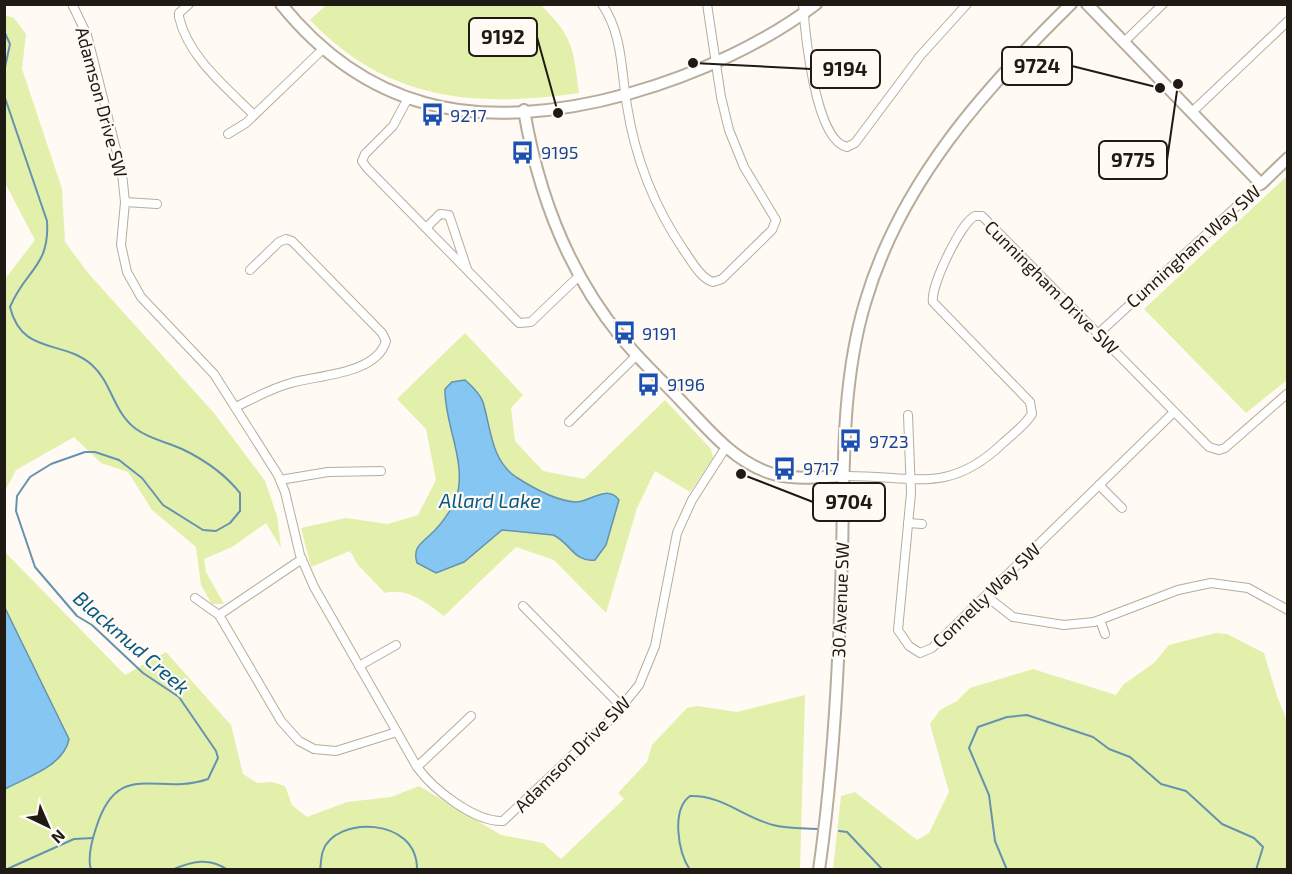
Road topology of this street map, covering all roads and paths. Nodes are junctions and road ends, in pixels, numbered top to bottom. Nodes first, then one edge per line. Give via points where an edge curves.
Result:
1 (72, 4) edge
2 (189, 4) edge
3 (281, 4) edge
4 (603, 4) edge
5 (707, 4) edge
6 (816, 4) edge
7 (967, 4) edge
8 (1071, 4) edge
9 (1087, 4) edge
10 (1163, 4) edge
11 (803, 9) edge
12 (1287, 21) edge
13 (1124, 42) junction
14 (322, 49) junction
15 (716, 63) junction
16 (625, 95) junction
17 (408, 98) junction
18 (524, 110) junction
19 (1192, 112) junction
20 (254, 116) junction
21 (228, 134) dead end
22 (1287, 158) edge
23 (1260, 184) junction
24 (125, 202) junction
25 (157, 204) dead end
26 (426, 228) junction
27 (250, 270) dead end
28 (467, 271) junction
29 (579, 276) junction
30 (1099, 333) junction
31 (637, 355) junction
32 (1287, 393) edge
33 (236, 407) junction
34 (1174, 412) junction
35 (908, 415) dead end
36 (568, 422) dead end
37 (726, 447) junction
38 (381, 471) dead end
39 (844, 476) junction
40 (910, 477) junction
41 (280, 480) junction
42 (1099, 485) junction
43 (1122, 507) dead end
44 (908, 523) junction
45 (922, 524) dead end
46 (302, 559) junction
47 (986, 596) junction
48 (195, 598) dead end
49 (1110, 605) dead end
50 (523, 606) dead end
51 (1287, 610) edge
52 (219, 615) junction
53 (1114, 615) junction
54 (1100, 620) junction
55 (1105, 634) dead end
56 (396, 645) dead end
57 (359, 666) junction
58 (622, 707) junction
59 (471, 716) dead end
60 (397, 732) junction
61 (417, 767) junction
62 (820, 866) edge

1 - 24 street, Adamson Drive SW via 87,35 122,173
2 - 20 street via 179,17 191,45
3 - 14 street
4 - 16 street via 618,42
5 - 15 street
6 - 11 street
7 - 11 street via 920,56 855,143 847,147 840,145 820,108
8 - 39 street, 30 Avenue SW via 1010,66 959,126 921,179 889,239 871,283 856,339
9 - 13 street
10 - 13 street
11 - 15 street via 760,41
12 - 19 street
13 - 19 street
14 - 17 street via 362,77
14 - 20 street
15 - 16 street
15 - 16 street via 733,143 776,220 772,230 716,282 702,274 660,209 636,148
16 - 18 street
17 - 18 street via 476,112
17 - 26 street via 393,126 362,161
18 - 29 street via 532,159 543,194
19 - 23 street
20 - 21 street
22 - 23 street, Cunningham Way SW
23 - 30 street, Cunningham Way SW
24 - 25 street, Adamson Drive SW
24 - 33 street, Adamson Drive SW via 121,244 133,285 214,374
26 - 28 street
26 - 28 street via 442,213 449,215
27 - 33 street via 279,242 292,241 386,341 380,351 347,372 290,383
28 - 29 street via 524,325
29 - 31 street
30 - 34 street, Cunningham Drive SW
30 - 40 street, Cunningham Drive SW via 986,219 979,215 969,219 938,278 933,302 1030,402 1033,412 975,467 944,478
31 - 36 street
31 - 37 street
32 - 34 street, Cunningham Drive SW via 1219,450 1209,447
33 - 41 street, Adamson Drive SW
34 - 42 street, Connelly Way SW
35 - 40 street
37 - 39 street via 757,468 777,475
37 - 58 street, Adamson Drive SW via 681,524 653,654 639,685
38 - 41 street via 328,472
39 - 40 street, Cunningham Drive SW
39 - 62 street, 30 Avenue SW via 837,694
40 - 44 street, Connelly Way SW
41 - 46 street, Adamson Drive SW
42 - 43 street
42 - 47 street, Connelly Way SW
44 - 45 street
44 - 47 street, Connelly Way SW via 898,630 913,650 928,651
46 - 52 street
46 - 57 street, Adamson Drive SW
47 - 54 street via 1004,612 1024,620 1074,625
48 - 52 street
49 - 53 street
50 - 58 street
51 - 53 street via 1254,590 1211,583 1178,590
52 - 60 street via 281,721 299,741 314,749 336,752
53 - 54 street
54 - 55 street
56 - 57 street
57 - 60 street, Adamson Drive SW
58 - 61 street, Adamson Drive SW via 503,821 454,802
59 - 61 street
60 - 61 street, Adamson Drive SW

